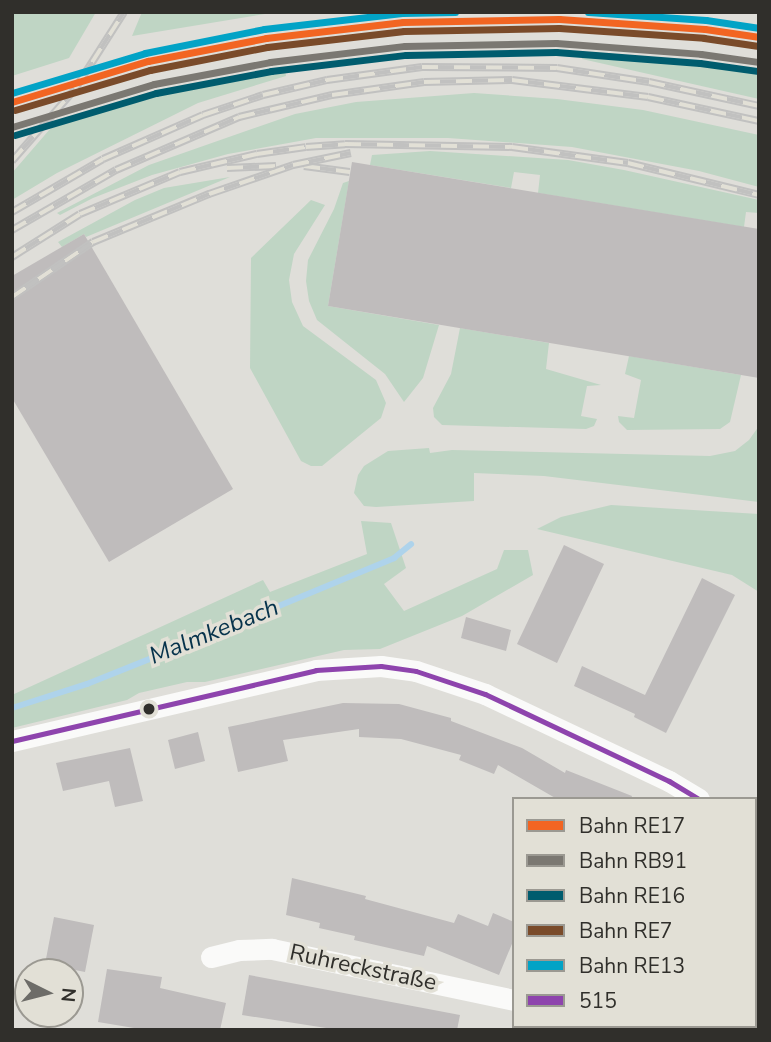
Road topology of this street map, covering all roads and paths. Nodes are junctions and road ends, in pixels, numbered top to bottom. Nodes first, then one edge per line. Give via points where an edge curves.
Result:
1 (12, 741) edge
2 (696, 797) edge
3 (211, 957) dead end
4 (512, 1000) edge

1 - 2 street via 316,670 381,666 416,671 485,694
3 - 4 street, Ruhreckstraße via 272,949

